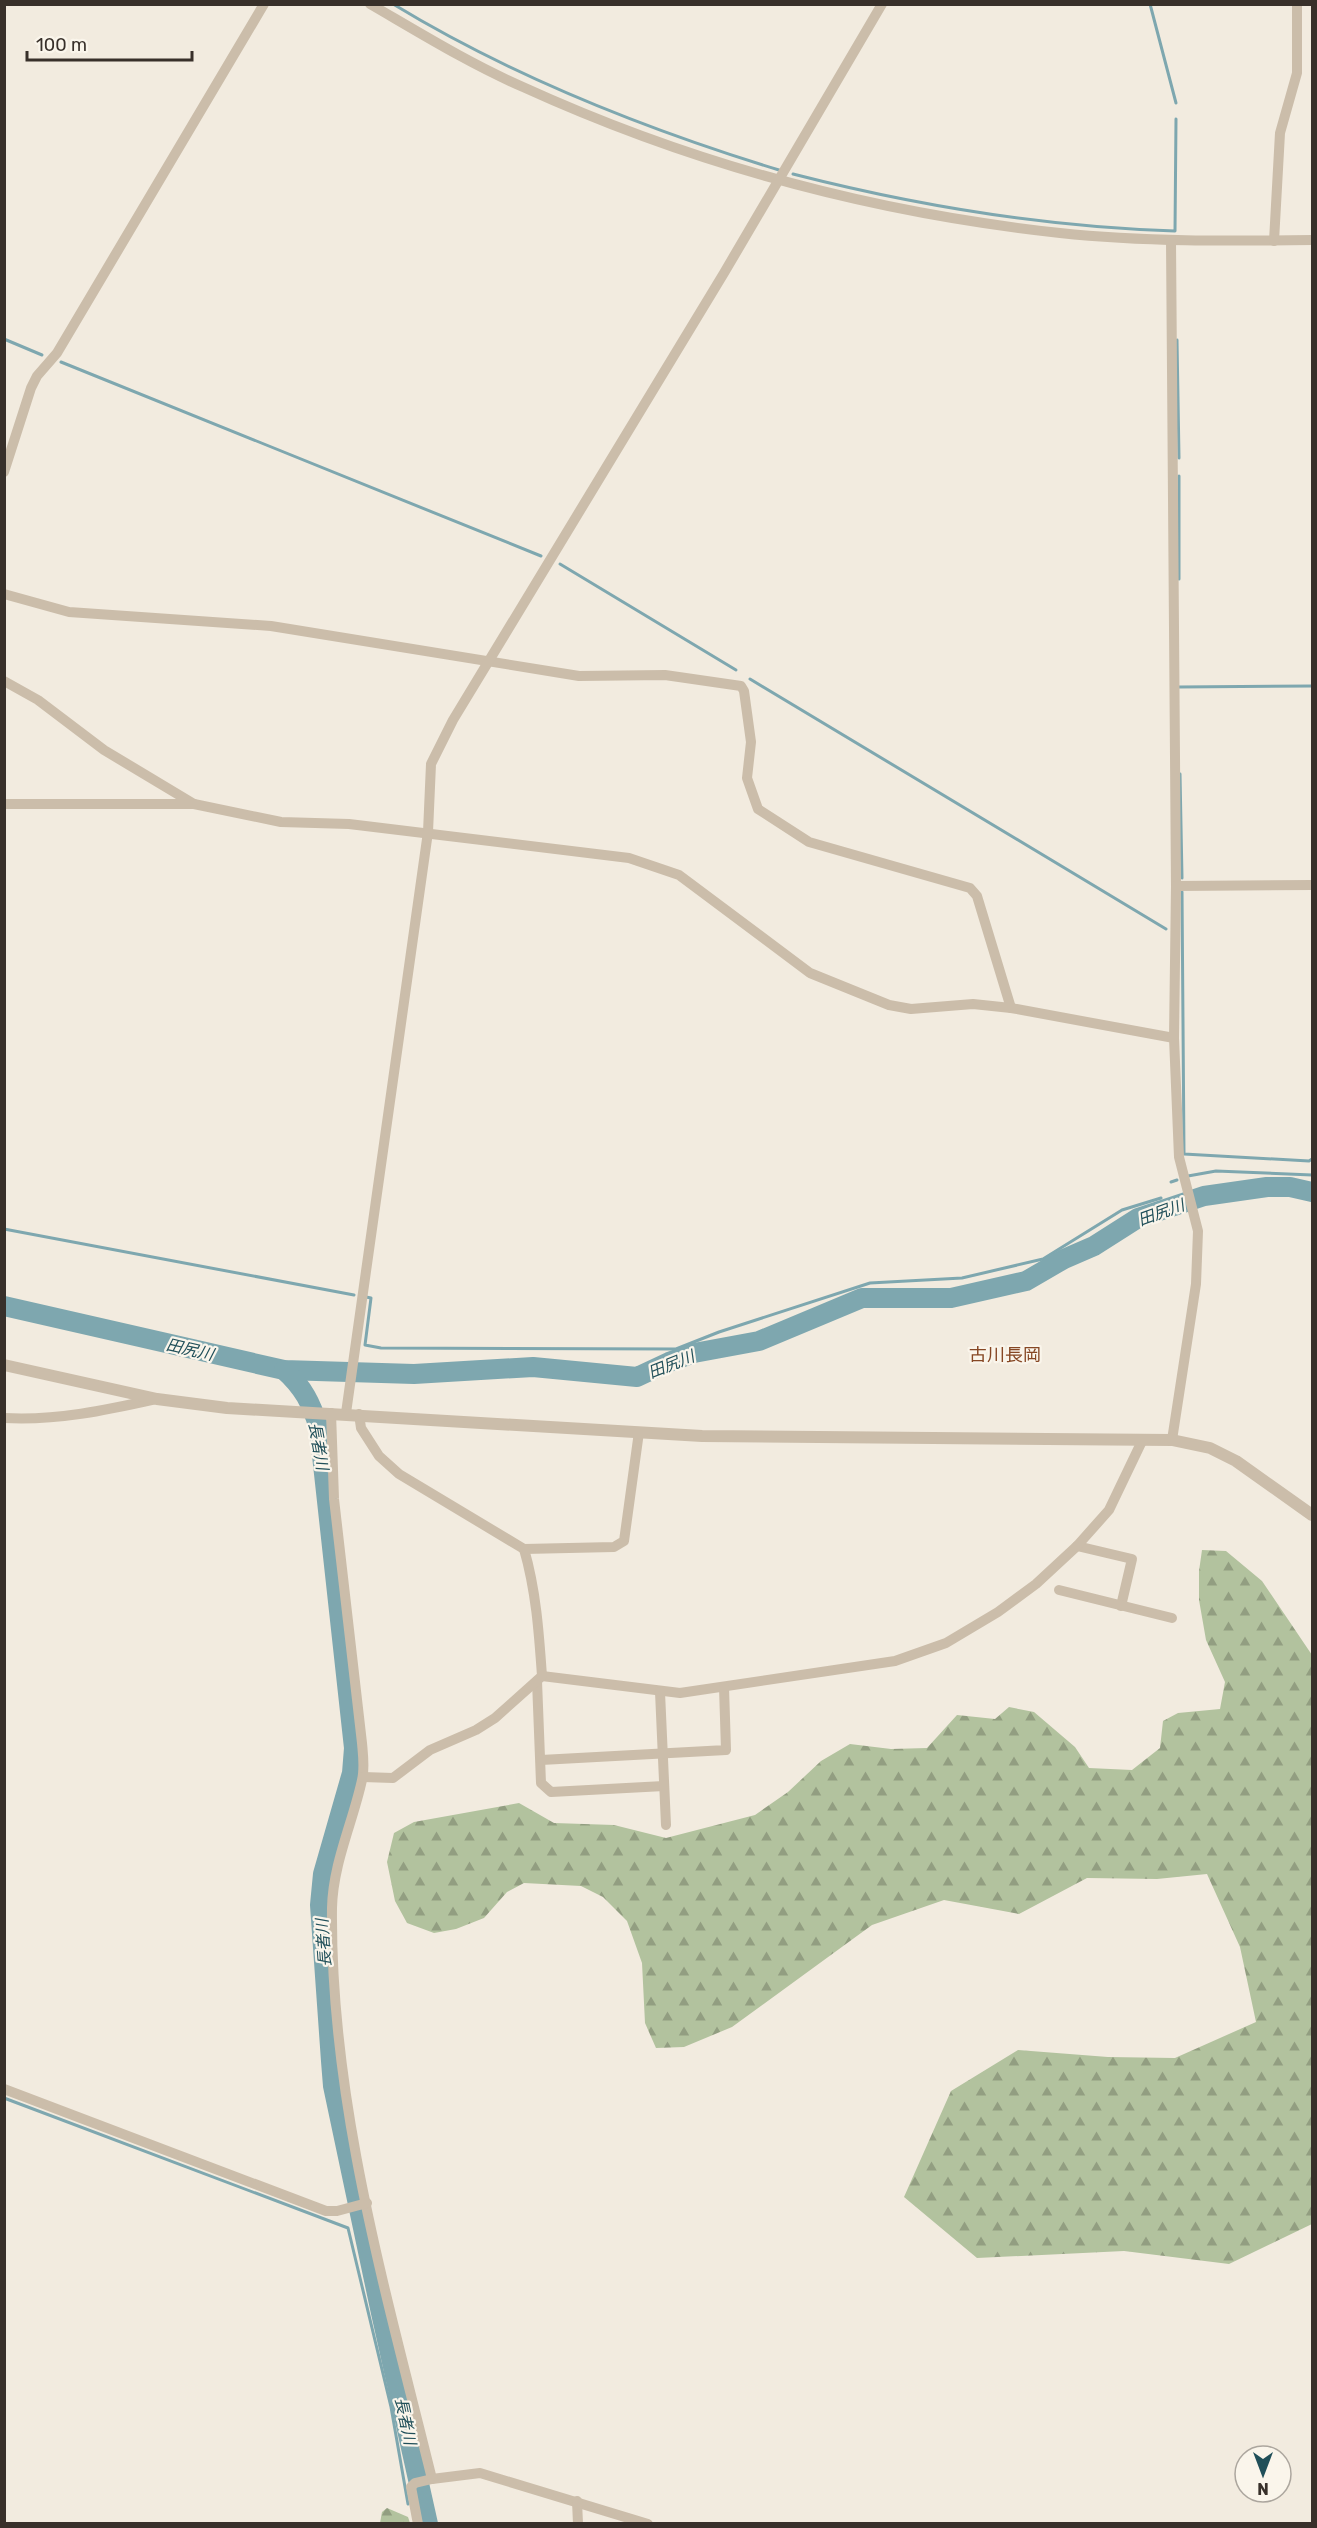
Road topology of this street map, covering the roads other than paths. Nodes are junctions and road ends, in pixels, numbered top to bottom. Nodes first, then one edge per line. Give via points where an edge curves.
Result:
1 (264, 4) edge
2 (370, 4) edge
3 (882, 4) edge
4 (1297, 4) edge
5 (778, 178) junction
6 (1171, 240) junction
7 (1312, 240) edge
8 (1274, 241) junction
9 (4, 472) edge
10 (4, 594) edge
11 (489, 663) junction
12 (4, 681) edge
13 (4, 804) edge
14 (194, 804) junction
15 (428, 832) junction
16 (1312, 885) edge
17 (1176, 886) junction
18 (1011, 1008) junction
19 (1174, 1038) junction
20 (4, 1365) edge
21 (157, 1399) junction
22 (327, 1413) junction
23 (346, 1413) junction
24 (359, 1414) junction
25 (4, 1418) edge
26 (639, 1432) junction
27 (1143, 1438) junction
28 (1172, 1440) junction
29 (1312, 1515) edge
30 (1077, 1546) junction
31 (524, 1549) junction
32 (1059, 1590) dead end
33 (1121, 1606) junction
34 (1172, 1618) dead end
35 (540, 1678) junction
36 (724, 1687) junction
37 (660, 1692) junction
38 (662, 1753) junction
39 (541, 1760) junction
40 (363, 1777) junction
41 (664, 1786) junction
42 (666, 1825) dead end
43 (4, 2089) edge
44 (360, 2205) junction
45 (424, 2481) junction
46 (577, 2501) junction
47 (418, 2523) edge
48 (578, 2523) edge
49 (648, 2523) edge

1 - 9 street via 57,353 37,376
2 - 5 street via 521,87 698,155
3 - 5 street
4 - 8 street via 1297,73 1280,133
5 - 6 street via 889,207 976,222 1062,233
5 - 11 street
6 - 8 street
6 - 17 street
7 - 8 street
10 - 11 street via 69,612 271,626
11 - 15 street via 431,764
11 - 18 street via 579,676 666,675 741,686 751,742 747,778 758,809 809,842 970,888 977,896
12 - 14 street via 38,700 104,750
13 - 14 street
14 - 15 street via 281,822
15 - 18 street via 629,858 679,875 799,965 825,980 889,1005 911,1009 973,1004
15 - 23 street
16 - 17 street
17 - 19 street
18 - 19 street
19 - 28 street via 1179,1157 1198,1231 1196,1284
20 - 21 street
21 - 22 street via 227,1408
21 - 25 street via 69,1415
22 - 23 street
22 - 40 street via 363,1743
23 - 24 street
24 - 26 street
24 - 31 street via 361,1428 379,1456 399,1474
26 - 27 street via 763,1438
26 - 31 street via 624,1542 614,1547
27 - 28 street
27 - 30 street via 1109,1510
28 - 29 street via 1210,1448 1236,1461
30 - 33 street via 1132,1559
30 - 36 street via 1036,1584 946,1643 895,1661
31 - 35 street via 539,1628
32 - 33 street
33 - 34 street
35 - 37 street
35 - 39 street
35 - 40 street via 495,1718 430,1750 393,1778
36 - 37 street
36 - 38 street via 726,1750
37 - 38 street
38 - 39 street
38 - 41 street
39 - 41 street via 542,1783 551,1792
40 - 44 street via 336,1874 332,1908 340,2058
41 - 42 street
43 - 44 street via 326,2211
44 - 45 street
45 - 46 street via 480,2473
45 - 47 street via 411,2487
46 - 48 street
46 - 49 street

